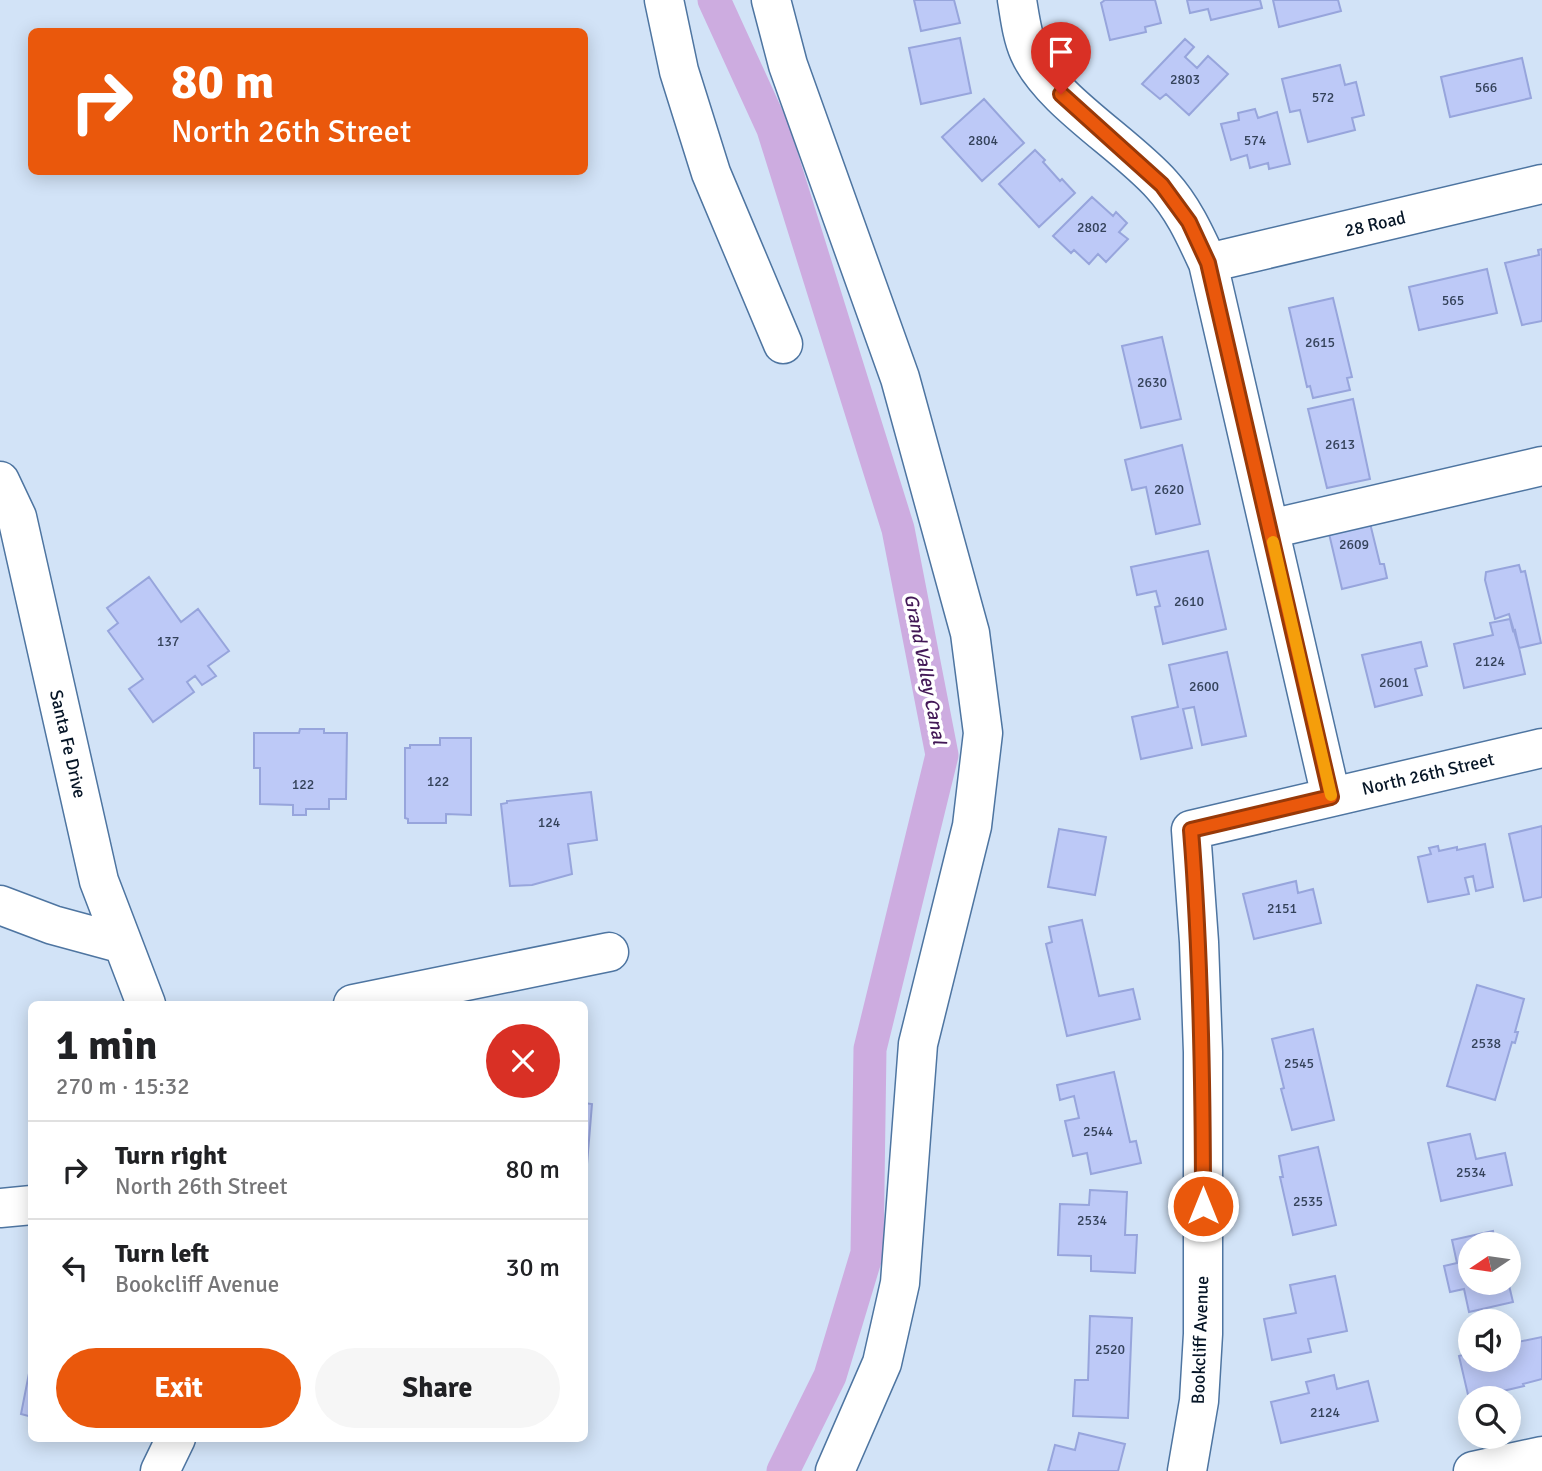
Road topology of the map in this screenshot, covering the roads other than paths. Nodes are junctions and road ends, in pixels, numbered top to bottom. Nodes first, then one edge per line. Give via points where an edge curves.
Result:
1 (663, 0) edge
2 (771, 0) edge
3 (1017, 0) edge
4 (1542, 184) edge
5 (1208, 263) junction
6 (783, 344) dead end
7 (1542, 466) edge
8 (0, 481) edge
9 (1270, 529) junction
10 (1542, 748) edge
11 (1331, 797) junction
12 (1191, 830) joint
13 (0, 905) edge
14 (122, 944) junction
15 (609, 952) dead end
16 (145, 1001) edge
17 (368, 1001) edge
18 (28, 1205) edge
19 (0, 1208) edge
20 (174, 1442) edge
21 (1542, 1456) edge
22 (160, 1471) edge
23 (835, 1471) edge
24 (1187, 1471) edge
25 (1473, 1471) edge

1 - 6 street via 679,71 711,173
2 - 23 street via 788,65 900,378 970,633 983,733 972,826 918,1044 900,1283 882,1363
3 - 5 street via 1030,54 1044,75 1162,185 1189,222
4 - 5 street, 28 Road
5 - 9 street
7 - 9 street
8 - 14 street, Santa Fe Drive via 17,517 99,881
9 - 11 street
10 - 11 street, North 26th Street
11 - 12 street, North 26th Street
12 - 24 street, Bookcliff Avenue via 1203,1052 1203,1334 1199,1401
13 - 14 street
14 - 16 street, Santa Fe Drive
15 - 17 street
18 - 19 street
20 - 22 street
21 - 25 street

